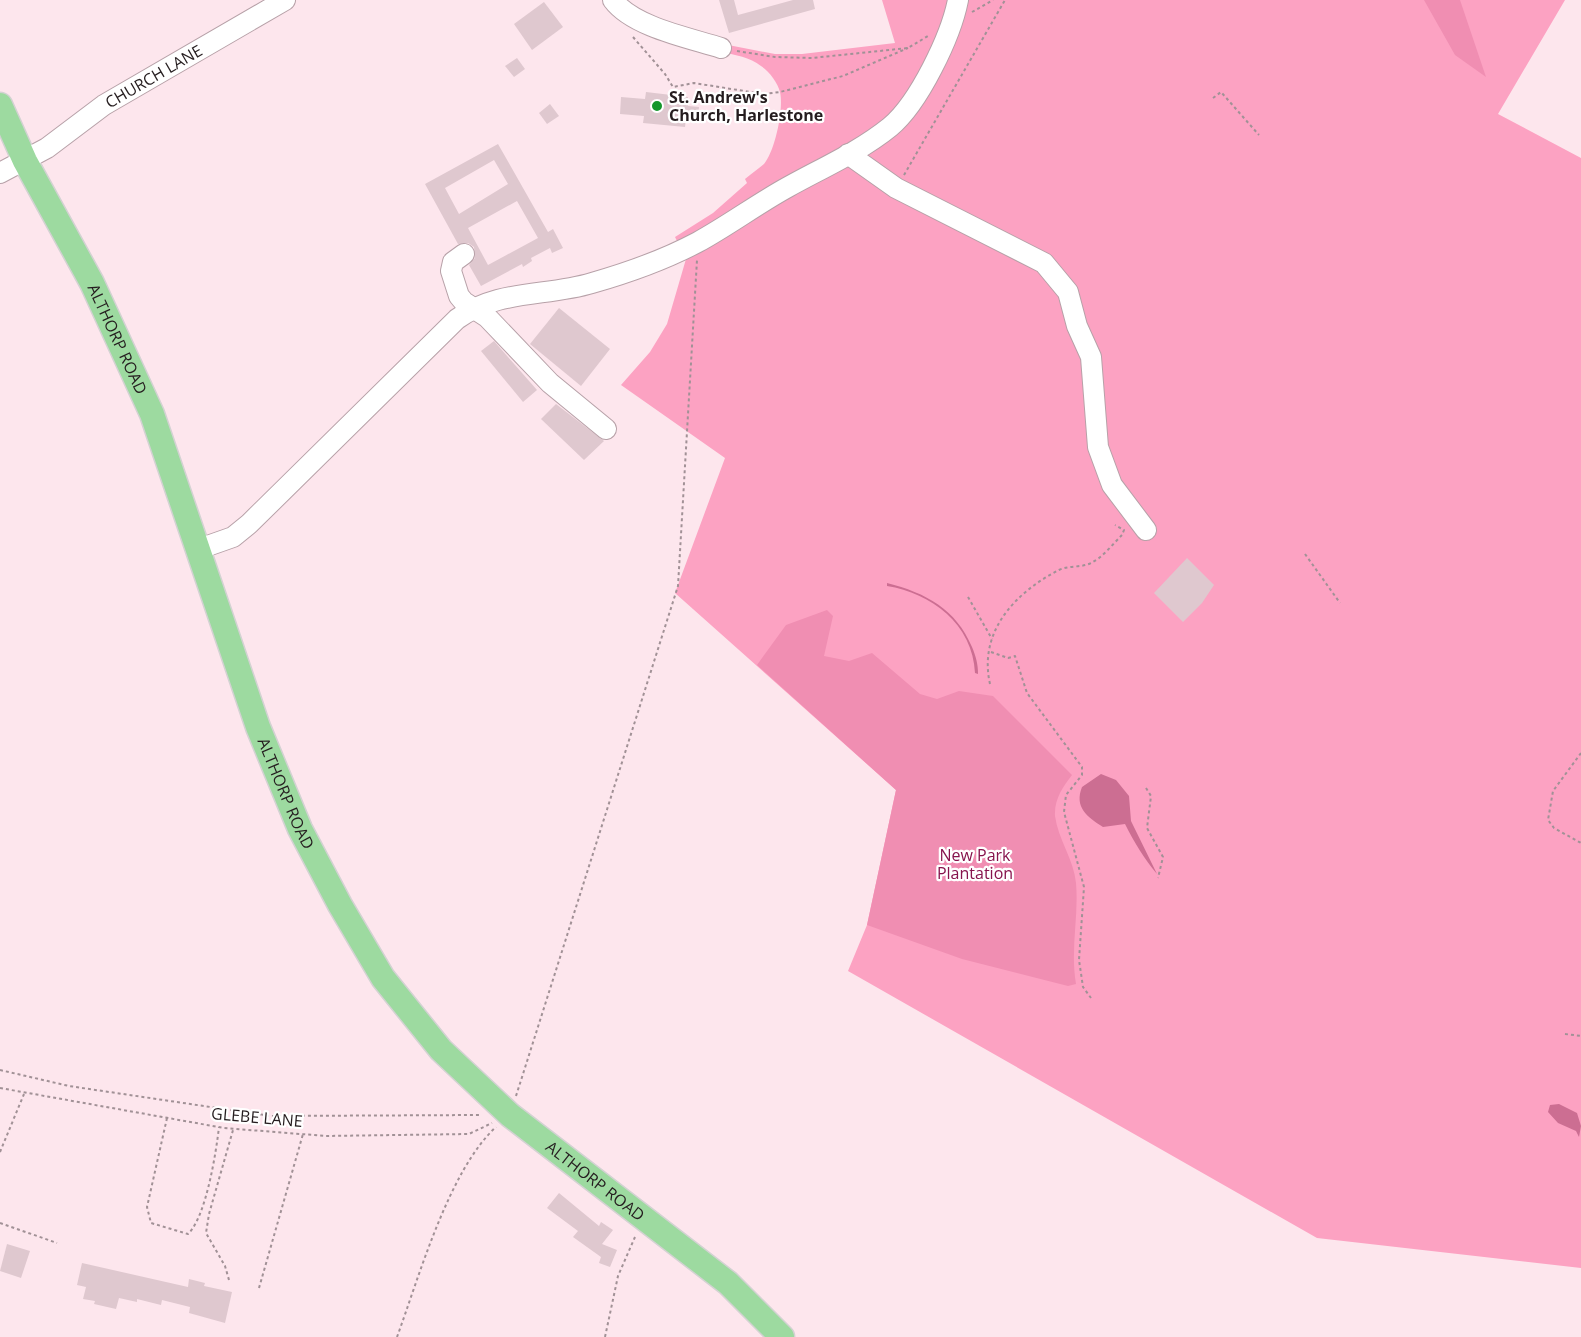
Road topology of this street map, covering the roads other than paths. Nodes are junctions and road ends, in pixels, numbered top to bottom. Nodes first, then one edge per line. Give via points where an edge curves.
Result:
1 (285, 0) edge
2 (958, 0) edge
3 (615, 4) edge
4 (721, 48) road end
5 (0, 105) edge
6 (848, 154) junction
7 (26, 161) junction
8 (0, 173) edge
9 (464, 254) dead end
10 (472, 308) junction
11 (606, 429) dead end
12 (1146, 530) dead end
13 (199, 549) junction
14 (782, 1337) edge

1 - 7 street, CHURCH LANE via 104,105
2 - 6 street via 954,22 910,103 891,126
3 - 4 street via 635,18
5 - 7 main road, ALTHORP ROAD
6 - 10 street via 698,242 590,284 502,298
6 - 12 street via 896,188 1044,263 1068,292 1091,357 1098,447 1112,485
7 - 8 street, CHURCH LANE
7 - 13 main road, ALTHORP ROAD via 124,349 160,433
9 - 10 street via 453,262 451,271 459,296
10 - 11 street via 487,317 550,383
10 - 13 street via 249,524 233,537
13 - 14 main road, ALTHORP ROAD via 258,727 300,829 383,978 441,1050 510,1114 728,1282

